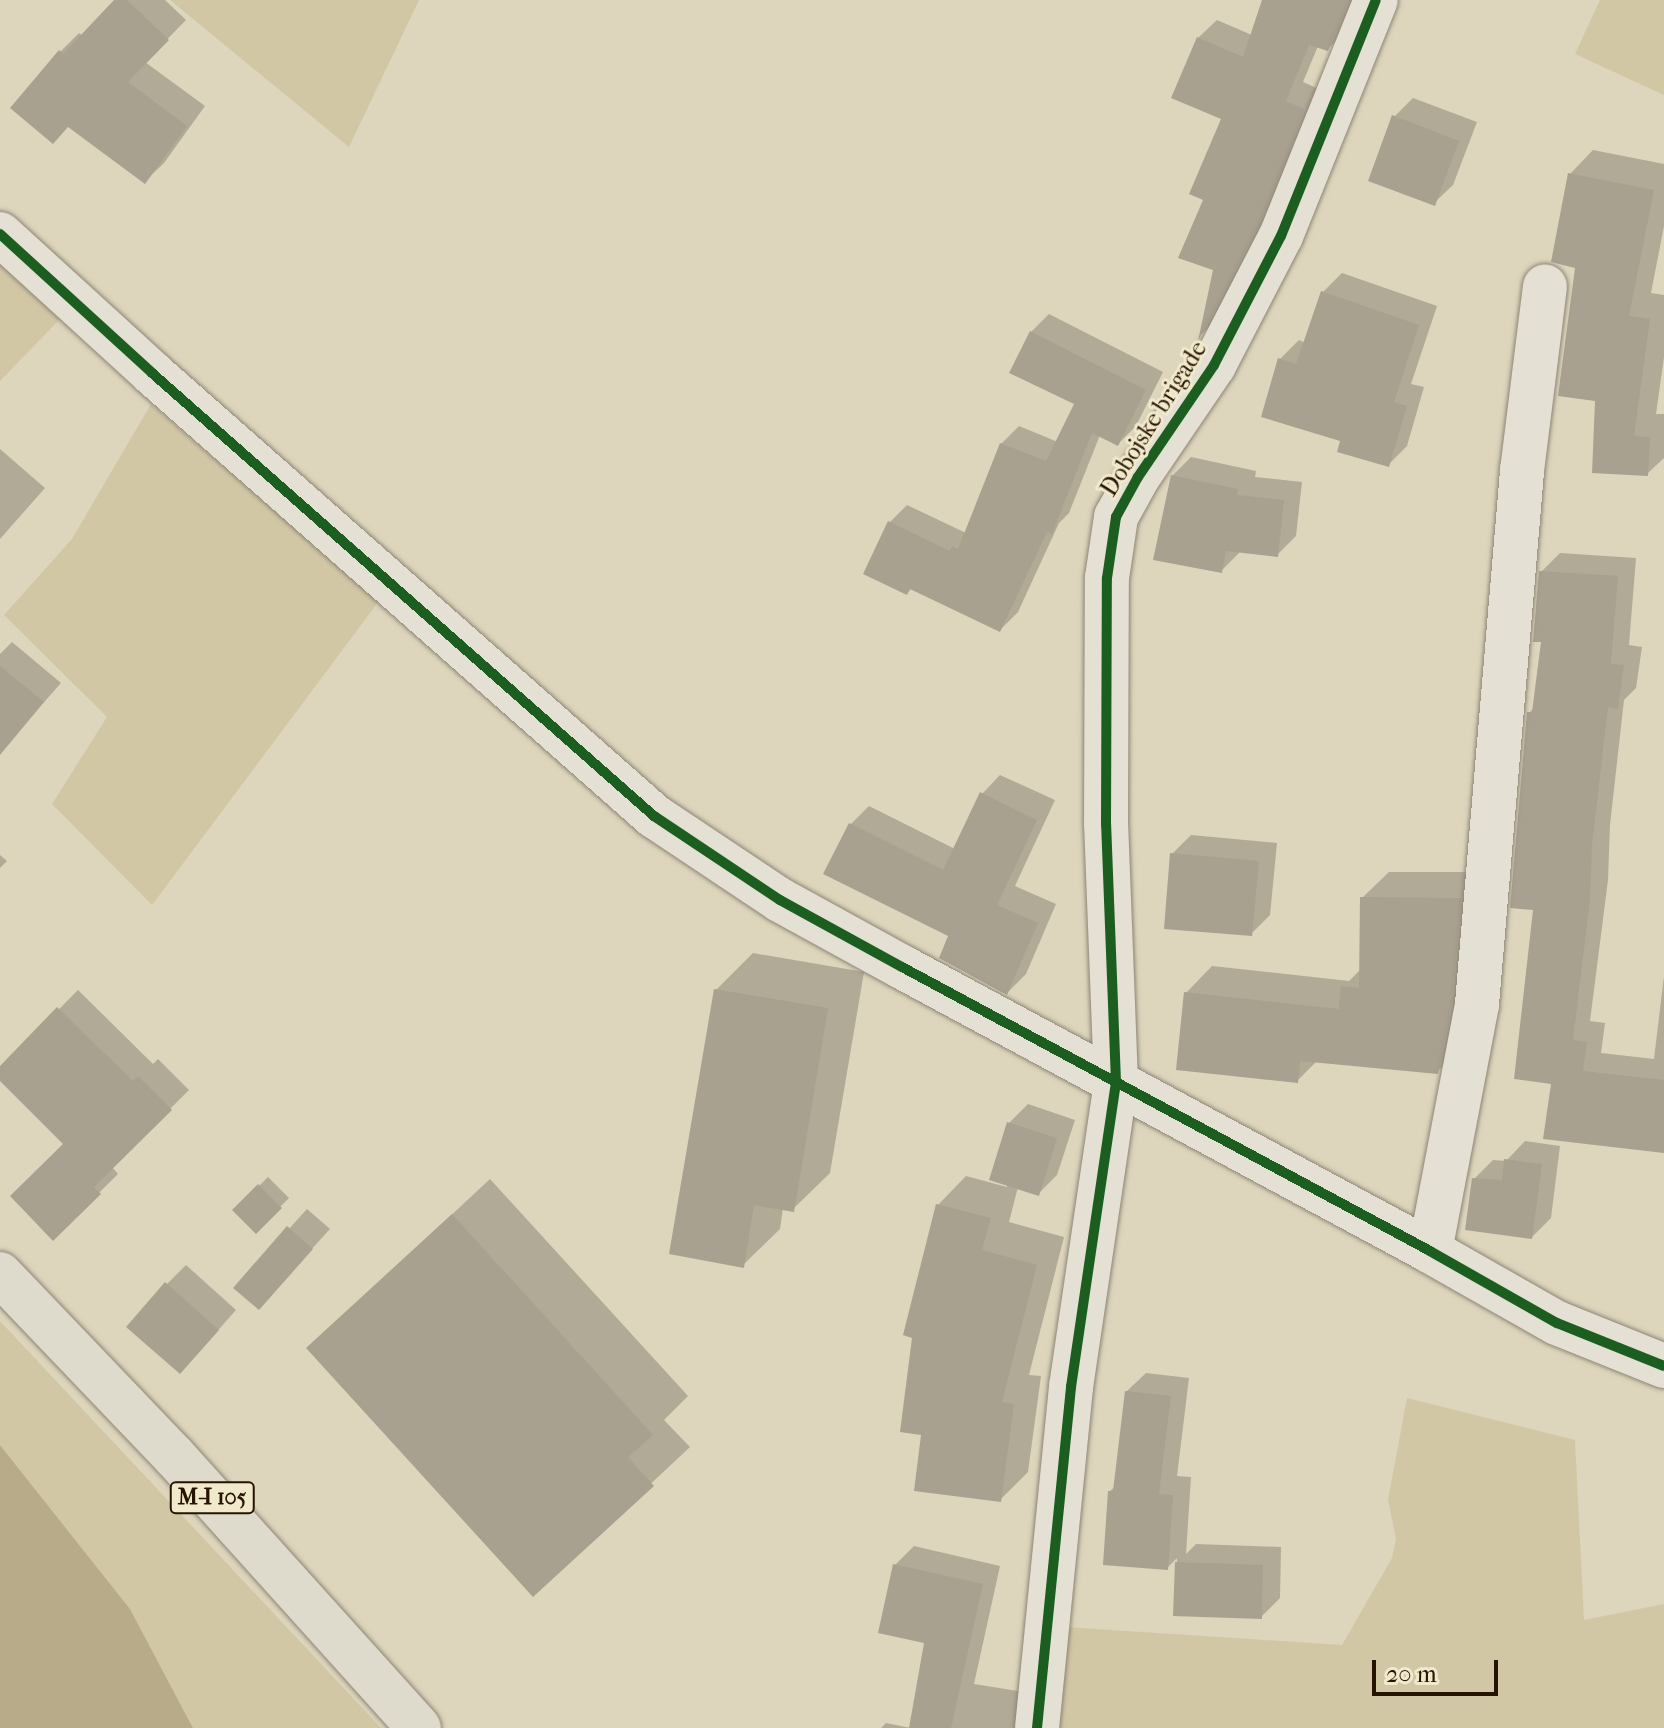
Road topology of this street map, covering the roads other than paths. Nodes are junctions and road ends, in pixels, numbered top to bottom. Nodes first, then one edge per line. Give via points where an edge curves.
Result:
1 (1376, 0) edge
2 (0, 234) edge
3 (1545, 286) dead end
4 (1116, 1082) junction
5 (1430, 1251) junction
6 (0, 1274) edge
7 (1664, 1366) edge
8 (419, 1728) edge
9 (1037, 1728) edge

1 - 4 street, Dobojske brigade via 1281,236 1214,365 1116,517 1107,578 1106,793
2 - 4 street via 654,816 780,900
3 - 5 street via 1522,471 1477,1004
4 - 5 street
4 - 9 street, Dobojske brigade via 1071,1387
5 - 7 street via 1557,1323
6 - 8 main road, M-I 105 via 174,1456

